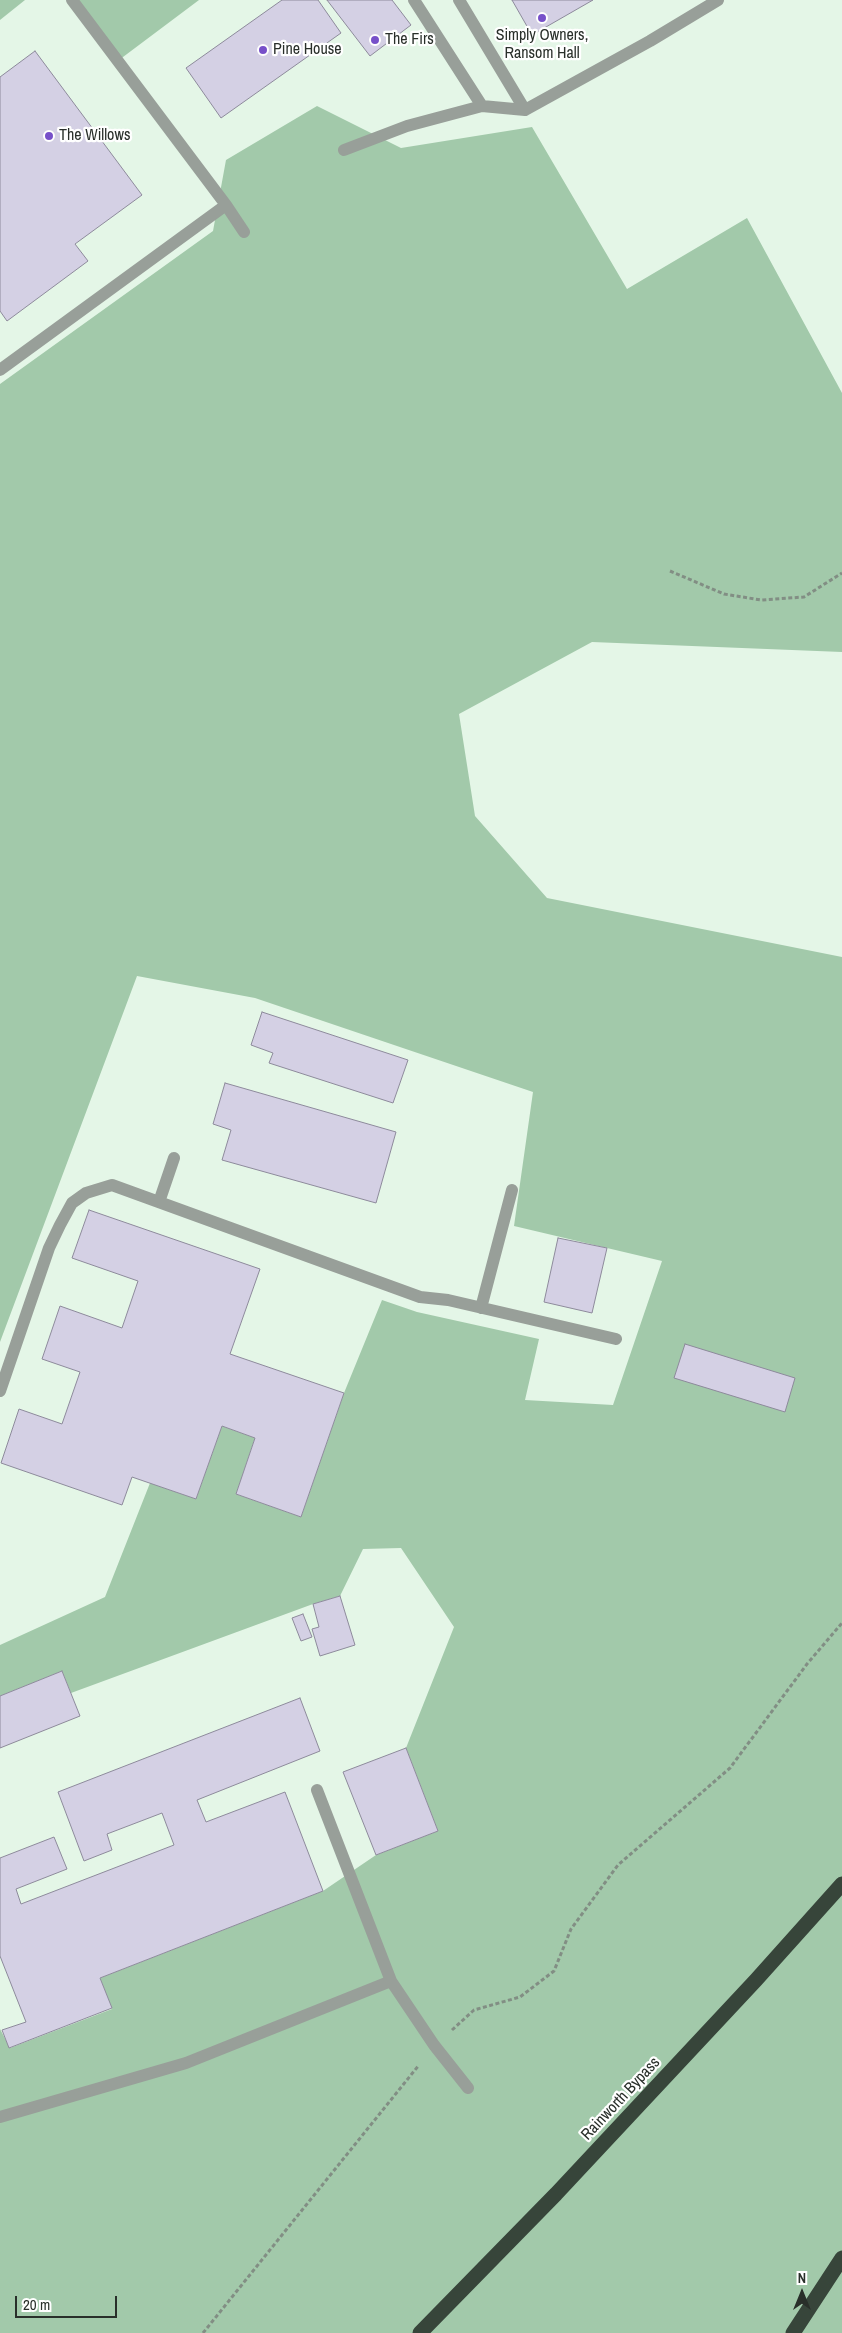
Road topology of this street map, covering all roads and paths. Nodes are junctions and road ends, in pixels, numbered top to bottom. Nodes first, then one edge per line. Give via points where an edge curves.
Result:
1 (72, 0) edge
2 (414, 0) edge
3 (458, 0) edge
4 (718, 0) edge
5 (482, 106) junction
6 (525, 110) junction
7 (344, 150) dead end
8 (226, 205) junction
9 (244, 232) dead end
10 (0, 370) edge
11 (670, 571) dead end
12 (842, 573) edge
13 (174, 1158) dead end
14 (512, 1190) dead end
15 (159, 1202) junction
16 (481, 1308) junction
17 (616, 1339) dead end
18 (0, 1391) edge
19 (842, 1623) edge
20 (317, 1790) dead end
21 (842, 1884) edge
22 (391, 1981) junction
23 (434, 2045) junction
24 (468, 2088) dead end
25 (0, 2117) edge
26 (842, 2258) edge
27 (203, 2333) edge
28 (420, 2333) edge
29 (793, 2333) edge

1 - 8 lane
2 - 5 lane
3 - 6 lane
4 - 6 lane
5 - 6 lane
5 - 7 lane via 407,126
8 - 9 lane
8 - 10 lane
11 - 12 path via 724,594 761,600 804,597
13 - 15 lane
14 - 16 lane
15 - 16 lane via 420,1297
15 - 18 lane via 112,1185 86,1193 72,1204 49,1248
16 - 17 lane
19 - 23 path via 807,1664 730,1768 618,1865 571,1929 554,1972 520,1997 474,2010
20 - 22 lane
21 - 28 highway, Rainworth Bypass via 556,2194
22 - 23 lane
22 - 25 lane via 186,2063
23 - 24 lane
23 - 27 path
26 - 29 highway

